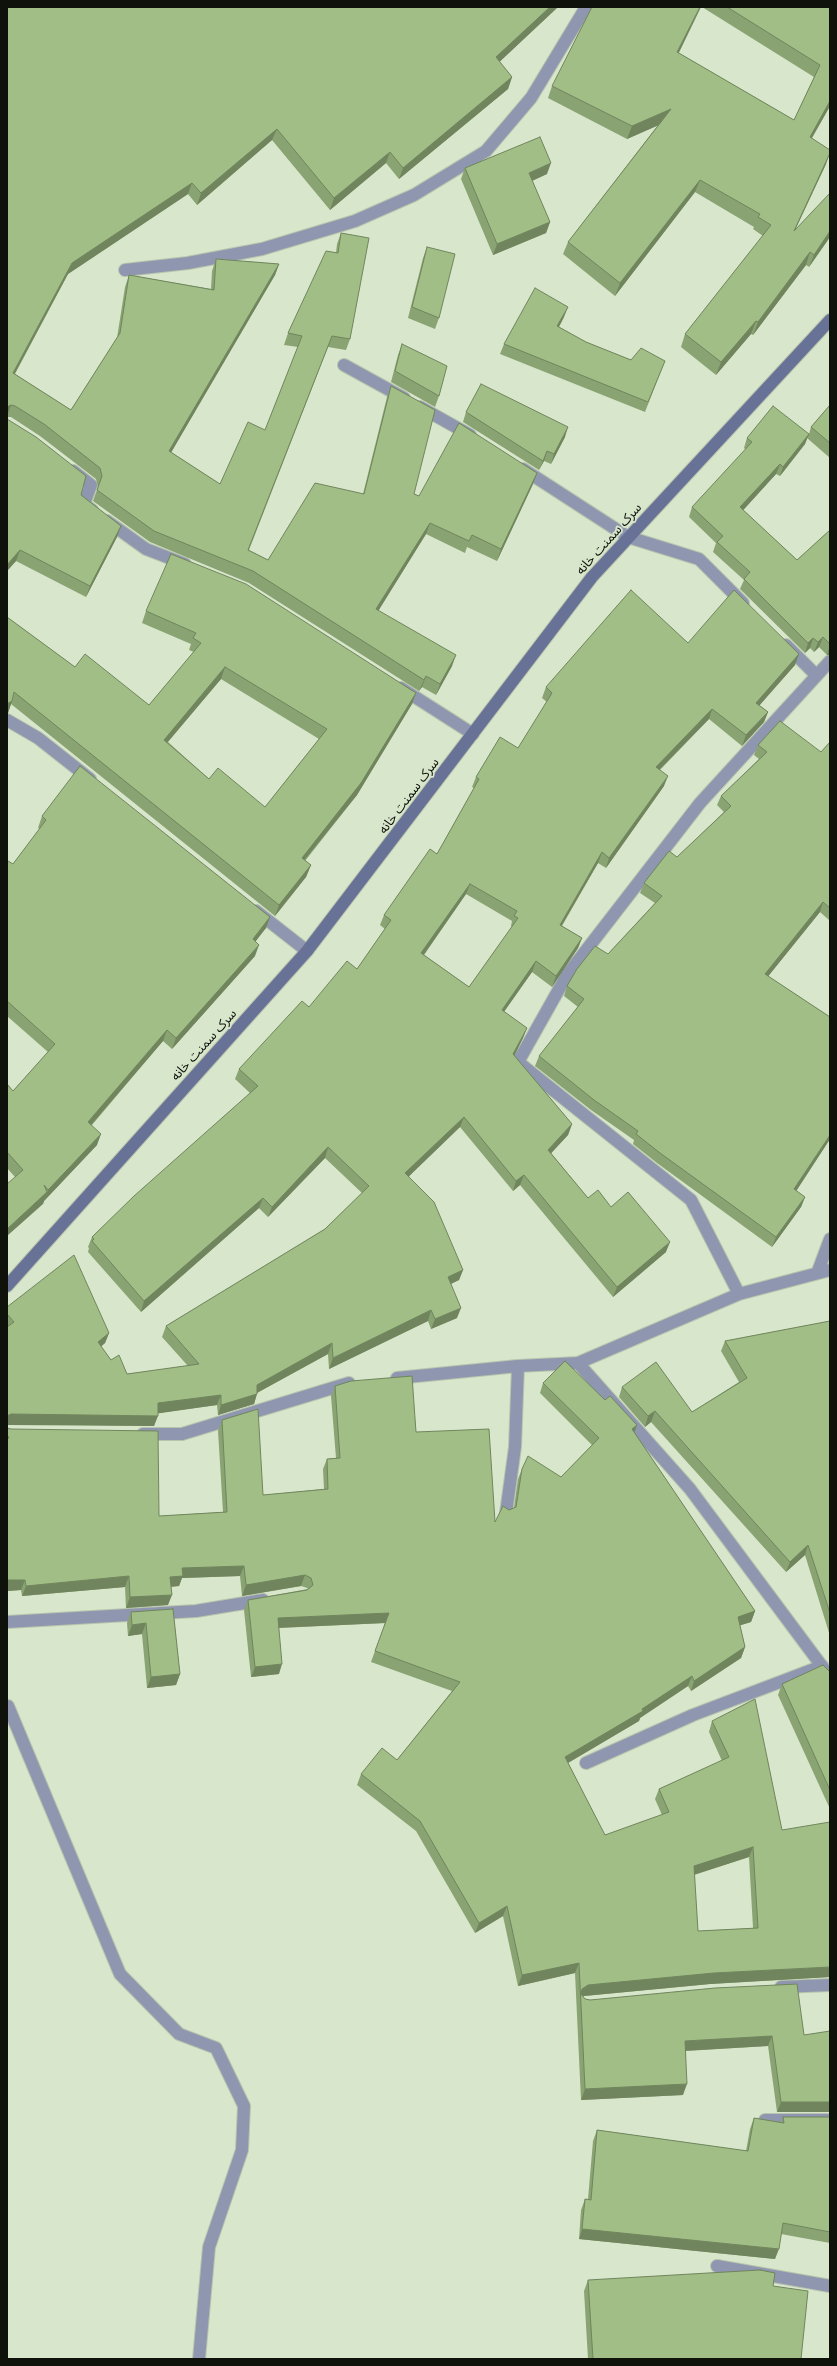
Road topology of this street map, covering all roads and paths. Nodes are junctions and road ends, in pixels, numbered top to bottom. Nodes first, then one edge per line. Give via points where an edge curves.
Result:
1 (586, 7) edge
2 (125, 270) dead end
3 (830, 320) edge
4 (344, 364) dead end
5 (479, 441) edge
6 (60, 461) edge
7 (511, 462) edge
8 (628, 537) junction
9 (195, 569) edge
10 (749, 609) edge
11 (777, 637) edge
12 (830, 661) edge
13 (816, 675) junction
14 (392, 682) edge
15 (7, 720) edge
16 (473, 734) junction
17 (101, 788) edge
18 (245, 901) edge
19 (307, 951) junction
20 (830, 1239) edge
21 (824, 1270) edge
22 (7, 1286) edge
23 (739, 1294) junction
24 (578, 1362) junction
25 (518, 1366) junction
26 (385, 1380) edge
27 (361, 1382) edge
28 (134, 1434) edge
29 (506, 1513) edge
30 (272, 1598) edge
31 (7, 1622) edge
32 (822, 1666) junction
33 (830, 1677) edge
34 (8, 1706) dead end
35 (586, 1763) dead end
36 (830, 1985) edge
37 (766, 1988) edge
38 (766, 2120) edge
39 (830, 2120) edge
40 (717, 2266) dead end
41 (830, 2286) edge
42 (200, 2359) edge

1 - 2 street via 531,98 486,151 414,195 354,221 262,249 188,263
3 - 8 street, سرک سمنت خانه
4 - 5 street
6 - 9 street via 91,485 84,504 146,549
7 - 8 street
8 - 10 street via 699,559
8 - 16 street, سرک سمنت خانه via 592,577
11 - 13 street
12 - 13 street
13 - 23 street via 695,809 567,975 518,1062 691,1200
14 - 16 street
15 - 17 street via 38,738
16 - 19 street, سرک سمنت خانه
18 - 19 street
19 - 22 street, سرک سمنت خانه
20 - 21 street
21 - 23 street
23 - 24 street
24 - 25 street
24 - 32 street via 690,1489
25 - 26 street
25 - 29 street via 515,1447
27 - 28 street via 346,1384 182,1434
30 - 31 street via 196,1611
32 - 33 street
32 - 35 street via 693,1714
34 - 42 street via 120,1974 179,2034 216,2048 244,2106 242,2150 209,2247
36 - 37 street
38 - 39 street
40 - 41 street

